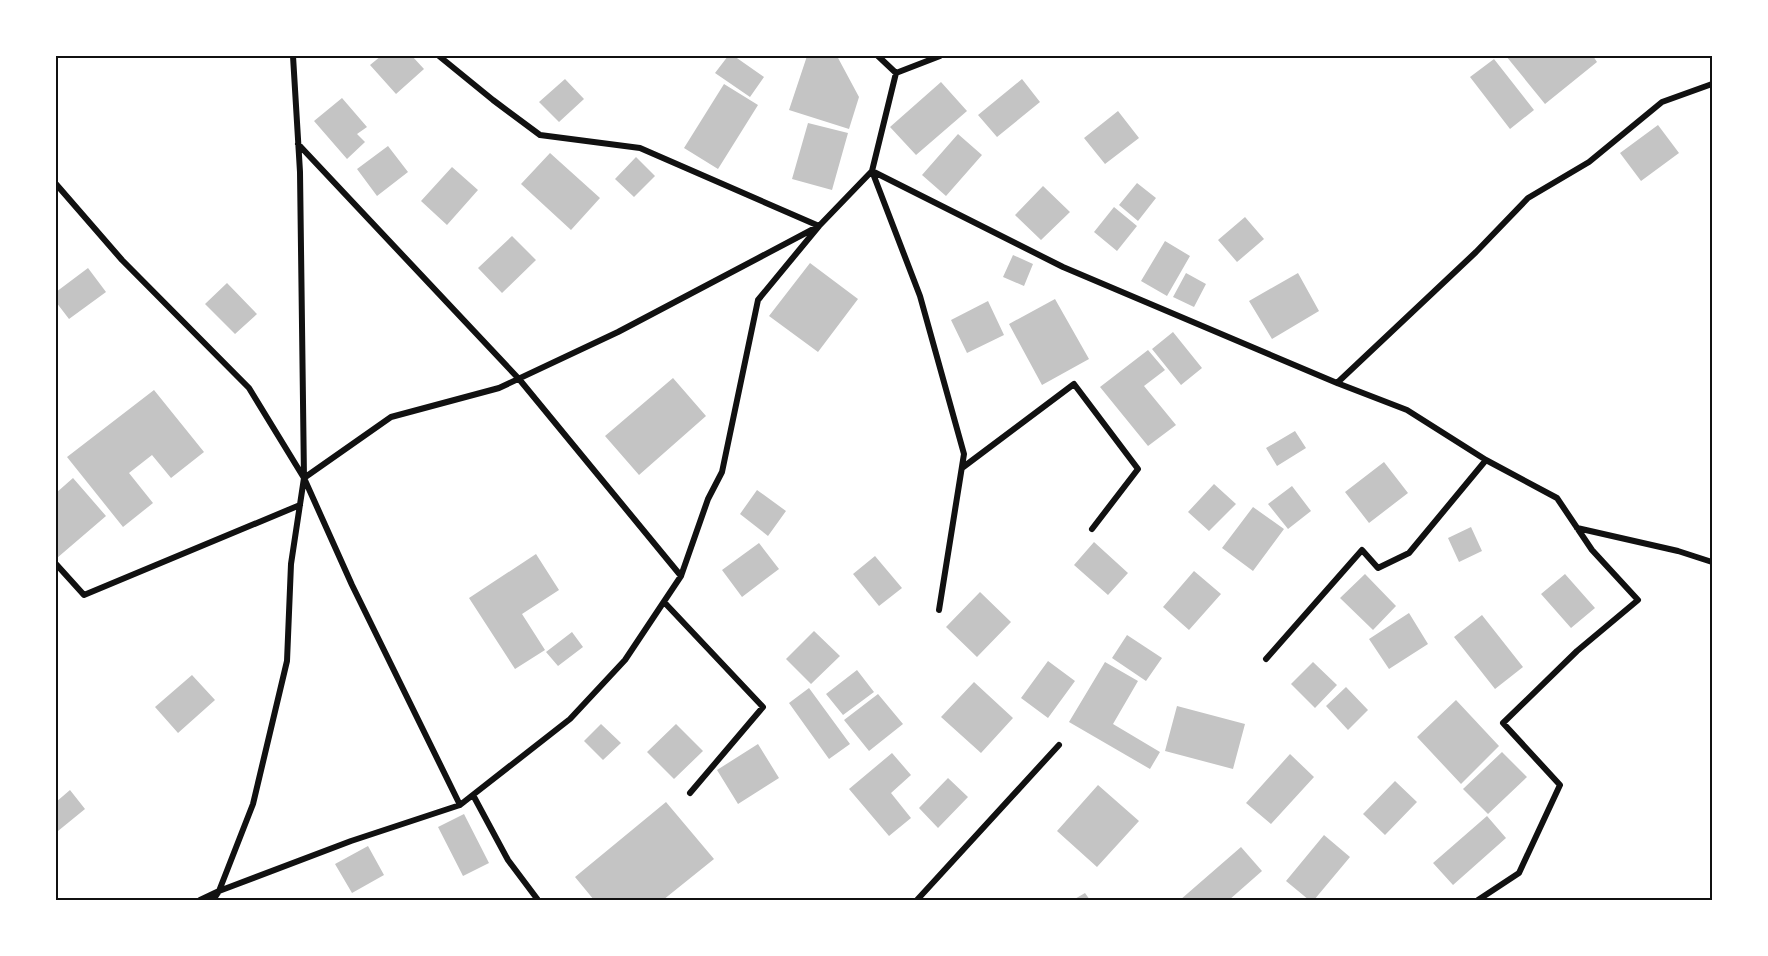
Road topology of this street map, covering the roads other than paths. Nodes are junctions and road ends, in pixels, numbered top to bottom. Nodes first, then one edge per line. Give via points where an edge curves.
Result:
1 (293, 56) edge
2 (439, 56) edge
3 (878, 56) edge
4 (940, 56) edge
5 (896, 73) junction
6 (1713, 84) edge
7 (298, 144) junction
8 (872, 171) junction
9 (56, 184) edge
10 (819, 226) junction
11 (519, 379) junction
12 (1337, 383) junction
13 (1486, 460) junction
14 (962, 468) junction
15 (304, 478) junction
16 (300, 505) junction
17 (1577, 528) junction
18 (1092, 529) dead end
19 (1713, 562) edge
20 (56, 564) edge
21 (681, 576) junction
22 (664, 602) junction
23 (939, 610) dead end
24 (1266, 659) dead end
25 (1059, 745) dead end
26 (690, 793) dead end
27 (473, 795) junction
28 (460, 805) junction
29 (219, 891) junction
30 (200, 900) edge
31 (213, 900) edge
32 (538, 900) edge
33 (917, 900) edge
34 (1479, 900) edge

1 - 7 street
2 - 10 street via 540,135 640,148
3 - 5 street
4 - 5 street
5 - 8 street
6 - 12 street via 1662,102 1589,162 1528,198
7 - 11 street
7 - 15 street
8 - 10 street
8 - 12 street via 1063,267
8 - 14 street via 920,296 964,454
9 - 15 street via 122,260 249,388
10 - 11 street via 618,332
10 - 21 street via 758,300 722,472 708,499
11 - 15 street via 391,417
11 - 21 street
12 - 13 street via 1407,410
13 - 17 street via 1557,498
13 - 24 street via 1409,553 1378,568 1362,550
14 - 18 street via 1074,384 1138,469
14 - 23 street
15 - 16 street
15 - 28 street
16 - 20 street via 84,595
16 - 29 street via 291,564 287,661 253,804
17 - 19 street
17 - 34 street via 1638,600 1576,651 1503,723 1560,785 1520,873
21 - 22 street
22 - 26 street via 763,707
22 - 27 street via 625,660 570,719
25 - 33 street
27 - 28 street
27 - 32 street via 508,860
28 - 29 street
29 - 30 street
29 - 31 street

